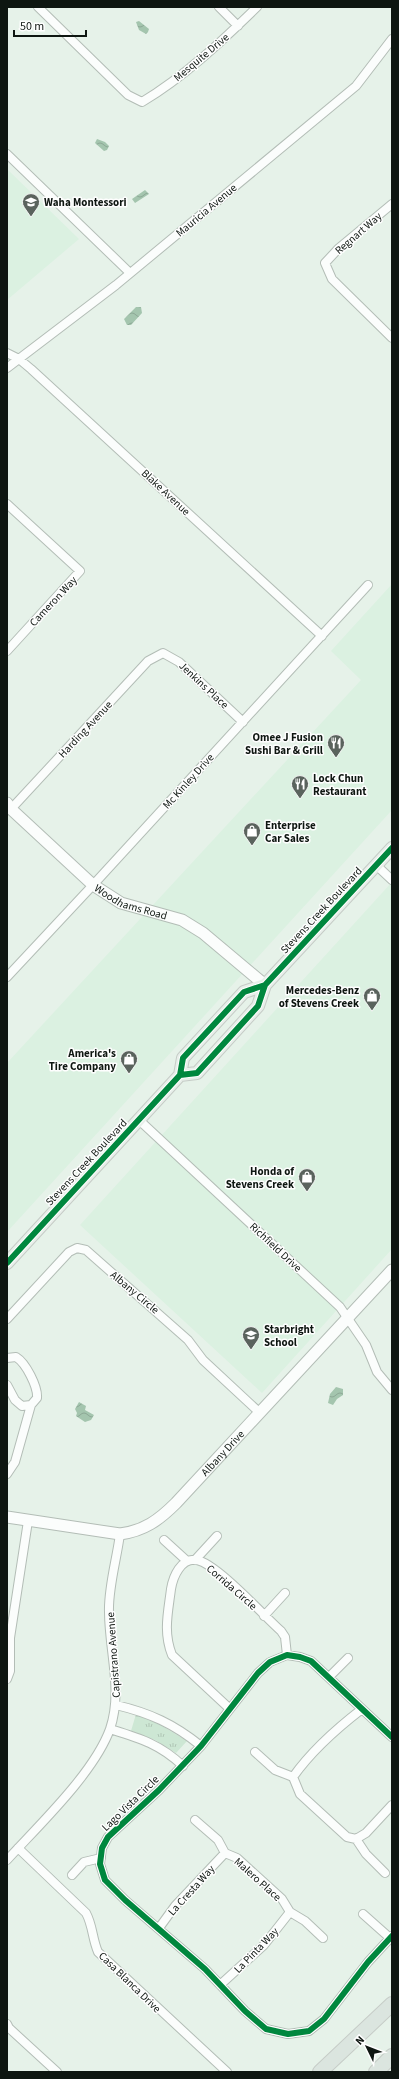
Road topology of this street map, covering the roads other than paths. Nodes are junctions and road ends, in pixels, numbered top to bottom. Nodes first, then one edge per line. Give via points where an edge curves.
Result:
1 (38, 7) edge
2 (219, 7) edge
3 (257, 7) edge
4 (238, 26) junction
5 (392, 39) edge
6 (7, 154) edge
7 (392, 204) edge
8 (130, 273) junction
9 (392, 338) edge
10 (7, 353) edge
11 (19, 359) junction
12 (7, 368) edge
13 (7, 504) edge
14 (368, 585) dead end
15 (322, 636) junction
16 (7, 651) edge
17 (163, 653) joint
18 (243, 722) junction
19 (9, 806) edge
20 (392, 848) edge
21 (376, 865) junction
22 (392, 880) edge
23 (93, 885) junction
24 (7, 977) edge
25 (265, 985) junction
26 (180, 1075) junction
27 (138, 1120) junction
28 (7, 1263) edge
29 (392, 1270) edge
30 (7, 1319) edge
31 (348, 1319) junction
32 (7, 1358) edge
33 (7, 1386) edge
34 (392, 1390) edge
35 (31, 1405) junction
36 (260, 1413) junction
37 (16, 1456) junction
38 (7, 1465) edge
39 (7, 1474) edge
40 (7, 1517) edge
41 (28, 1521) junction
42 (120, 1534) junction
43 (217, 1536) dead end
44 (164, 1540) dead end
45 (191, 1560) junction
46 (285, 1593) dead end
47 (264, 1616) junction
48 (287, 1655) junction
49 (348, 1658) dead end
50 (329, 1677) junction
51 (7, 1679) edge
52 (116, 1705) junction
53 (230, 1709) junction
54 (362, 1709) junction
55 (110, 1729) junction
56 (392, 1737) edge
57 (201, 1746) junction
58 (255, 1752) dead end
59 (183, 1766) junction
60 (293, 1777) junction
61 (392, 1805) edge
62 (195, 1820) dead end
63 (356, 1839) junction
64 (18, 1848) junction
65 (225, 1853) junction
66 (101, 1858) junction
67 (7, 1860) edge
68 (385, 1873) dead end
69 (72, 1875) dead end
70 (290, 1912) junction
71 (363, 1914) dead end
72 (159, 1928) junction
73 (391, 1937) edge
74 (323, 1938) dead end
75 (220, 1985) junction
76 (392, 2004) edge
77 (8, 2027) edge
78 (392, 2056) edge
79 (58, 2072) edge
80 (227, 2072) edge
81 (320, 2072) edge
82 (376, 2072) edge

1 - 4 street, Mesquite Drive via 128,95 142,102 161,90
2 - 4 street
3 - 4 street, Mesquite Drive
5 - 8 street, Mauricia Avenue via 356,86
6 - 8 street
7 - 9 street, Regnart Way via 339,248 325,264 332,279
8 - 11 street, Mauricia Avenue
10 - 11 street, Blake Avenue
11 - 12 street, Mauricia Avenue
11 - 15 street, Blake Avenue
13 - 16 street, Cameron Way via 80,571
14 - 15 street, Mc Kinley Drive
15 - 18 street, Mc Kinley Drive
17 - 18 street, Jenkins Place via 179,662
17 - 19 street, Harding Avenue via 148,661
18 - 23 street, Mc Kinley Drive
19 - 23 street, Woodhams Road
20 - 21 main road, Stevens Creek Boulevard
21 - 22 street
21 - 25 main road, Stevens Creek Boulevard
23 - 24 street, Mc Kinley Drive
23 - 25 street, Woodhams Road via 121,903 182,920 204,933
25 - 26 main road, Stevens Creek Boulevard via 244,992 240,996 183,1058
25 - 26 main road, Stevens Creek Boulevard via 258,1006 197,1073
26 - 27 main road, Stevens Creek Boulevard
27 - 28 main road, Stevens Creek Boulevard
27 - 31 street, Richfield Drive via 340,1307
29 - 31 street, Albany Drive
30 - 36 street, Albany Circle via 69,1252 77,1248 86,1250 188,1340 203,1360
31 - 34 street, Richfield Drive via 366,1345 377,1372
31 - 36 street, Albany Drive
32 - 35 street via 16,1357 20,1360 36,1389 37,1398
33 - 35 street via 18,1404 26,1407
35 - 37 street
36 - 42 street, Albany Drive via 163,1516 136,1532
37 - 38 street
37 - 39 street via 13,1468
40 - 41 street, Albany Drive
41 - 42 street, Albany Drive
41 - 51 street via 10,1638 10,1671
42 - 52 street, Capistrano Avenue via 108,1611
43 - 45 street
44 - 45 street, Corrida Circle
45 - 47 street, Corrida Circle via 213,1568
45 - 53 street via 177,1570 173,1580 165,1627 167,1643 172,1655
46 - 47 street
47 - 48 street, Corrida Circle via 285,1637
48 - 50 street via 311,1661
48 - 53 street, Lago Vista Circle via 270,1662 258,1673
49 - 50 street
50 - 54 street
52 - 55 street, Capistrano Avenue
52 - 57 street via 140,1710 165,1720
53 - 57 street, Lago Vista Circle
54 - 56 street
54 - 60 street via 334,1730 308,1756
55 - 59 street via 160,1747
55 - 64 street, Capistrano Avenue via 85,1773
57 - 59 street, Lago Vista Circle
58 - 60 street via 275,1770
59 - 66 street, Lago Vista Circle via 108,1837 102,1848
60 - 63 street via 300,1794 347,1837
61 - 63 street via 366,1833
62 - 65 street, Malero Place via 218,1840
63 - 68 street via 366,1854
64 - 67 street, Capistrano Avenue
64 - 80 street, Casa Blanca Drive via 86,1913 92,1924 93,1940 98,1952
65 - 70 street, Malero Place via 237,1858 282,1899
65 - 72 street, La Cresta Way via 175,1906
66 - 69 street via 84,1862
66 - 72 street, Lago Vista Circle via 100,1864 105,1880
70 - 74 street, Malero Place via 305,1921
70 - 75 street, La Pinta Way via 264,1945
71 - 73 street
72 - 75 street, Lago Vista Circle
73 - 75 street, Lago Vista Circle via 324,2019 309,2031 288,2034 266,2029
76 - 81 highway
77 - 79 street
78 - 82 highway

